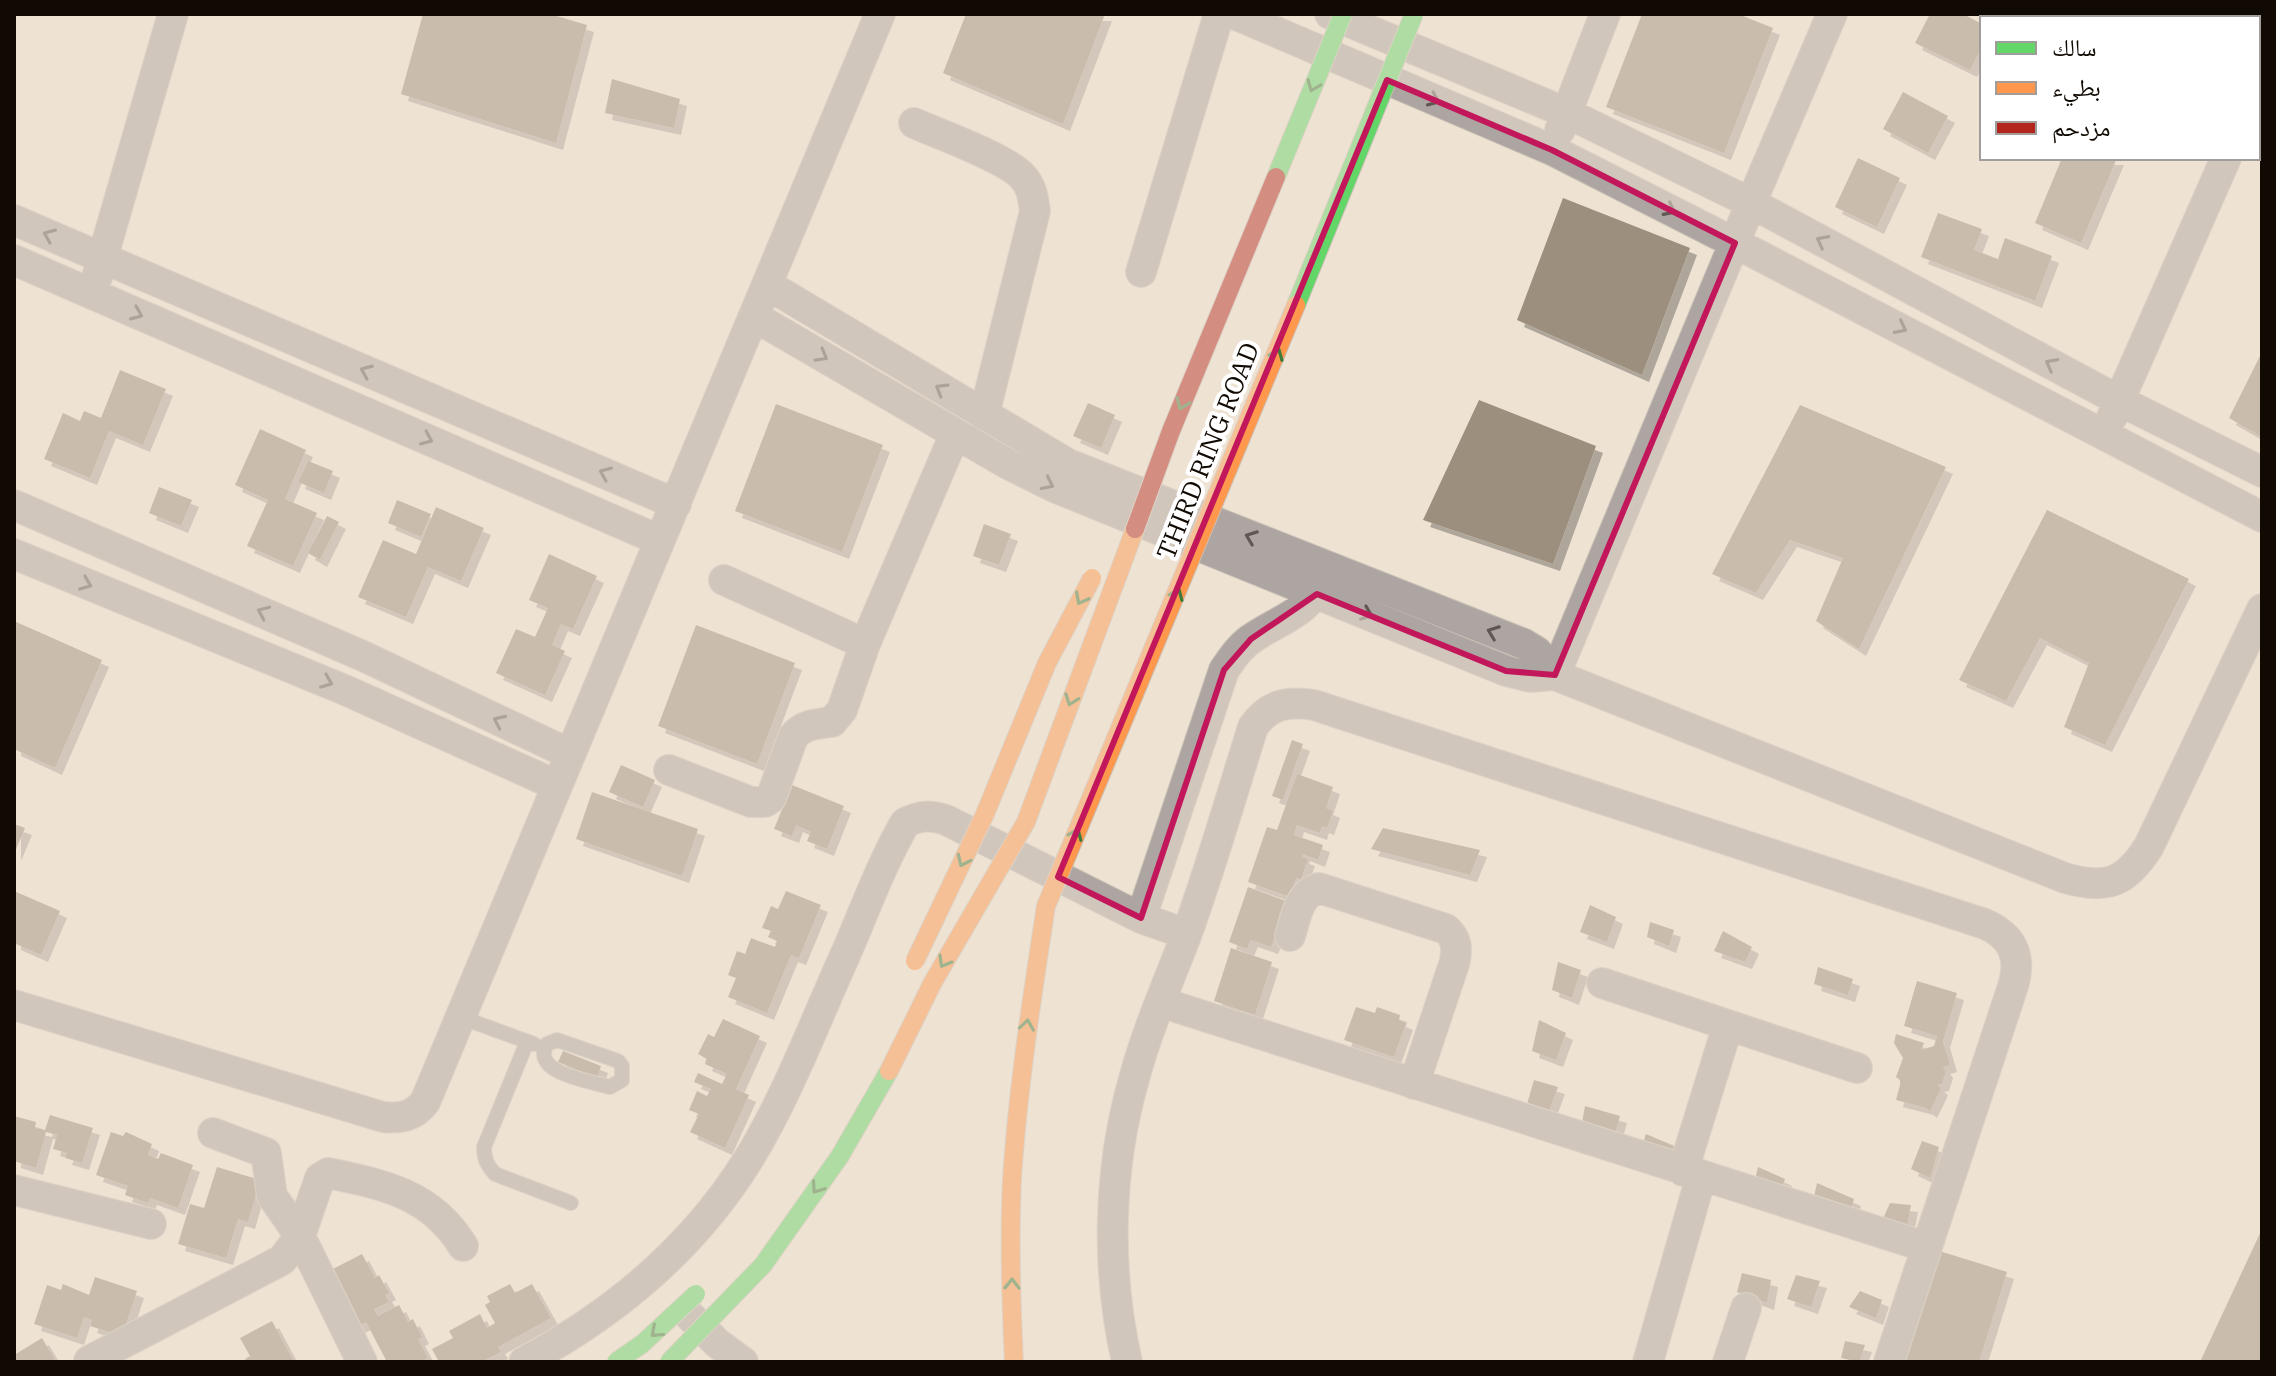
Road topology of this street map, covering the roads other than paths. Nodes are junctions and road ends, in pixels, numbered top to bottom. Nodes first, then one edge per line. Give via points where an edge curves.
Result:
1 (173, 14) edge
2 (880, 14) edge
3 (1219, 14) edge
4 (1234, 14) edge
5 (1330, 14) edge
6 (1343, 14) edge
7 (1414, 14) edge
8 (1605, 14) edge
9 (1832, 14) edge
10 (1567, 113) junction
11 (914, 123) dead end
12 (1552, 150) junction
13 (2225, 160) edge
14 (1751, 203) junction
15 (14, 220) edge
16 (1735, 243) junction
17 (103, 258) junction
18 (14, 260) edge
19 (1141, 272) dead end
20 (768, 285) junction
21 (92, 294) junction
22 (755, 317) junction
23 (2120, 401) junction
24 (984, 415) junction
25 (1171, 431) junction
26 (955, 434) junction
27 (2104, 434) junction
28 (2262, 472) edge
29 (676, 504) junction
30 (14, 505) edge
31 (2262, 517) edge
32 (659, 540) junction
33 (14, 554) edge
34 (724, 580) dead end
35 (1323, 580) junction
36 (2262, 609) edge
37 (865, 644) junction
38 (1555, 675) junction
39 (570, 754) junction
40 (669, 770) dead end
41 (556, 785) junction
42 (1141, 918) junction
43 (1186, 934) junction
44 (1290, 936) dead end
45 (910, 972) dead end
46 (1602, 983) dead end
47 (1160, 1002) junction
48 (14, 1005) edge
49 (459, 1017) junction
50 (1728, 1025) junction
51 (527, 1042) junction
52 (545, 1048) junction
53 (1857, 1068) dead end
54 (1414, 1084) junction
55 (213, 1133) dead end
56 (1692, 1174) junction
57 (14, 1190) edge
58 (571, 1203) dead end
59 (151, 1224) dead end
60 (300, 1236) junction
61 (463, 1246) dead end
62 (1926, 1247) junction
63 (650, 1278) junction
64 (710, 1278) dead end
65 (1746, 1308) dead end
66 (89, 1361) edge
67 (362, 1362) edge
68 (524, 1362) edge
69 (616, 1362) edge
70 (669, 1362) edge
71 (743, 1362) edge
72 (1014, 1362) edge
73 (1127, 1362) edge
74 (1648, 1362) edge
75 (1728, 1362) edge
76 (1889, 1362) edge

1 - 17 street
2 - 20 street
3 - 19 street
4 -> 12 street
5 - 10 street
6 -> 25 highway, THIRD RING ROAD, bridge
72 -> 7 highway, THIRD RING ROAD, bridge via 1013,1157 1046,906
8 - 10 street
9 - 14 street
10 - 12 street
10 - 14 street
11 - 24 street via 1007,165 1033,192 1035,211
12 -> 16 street
13 - 23 street
14 - 16 street
23 -> 14 street
17 -> 15 street
16 -> 27 street
16 - 38 street
17 - 21 street
29 -> 17 street
18 - 21 street
20 - 22 street
24 -> 20 street
21 -> 32 street
22 -> 26 street
22 - 29 street
23 - 27 street
23 - 28 street
35 -> 24 street via 1068,464
25 -> 45 highway, bridge via 1047,663 985,814
25 -> 70 highway, THIRD RING ROAD, bridge via 1026,822 840,1156 763,1265
26 -> 35 street via 1054,487
26 - 37 street
27 - 31 street
29 - 32 street
39 -> 30 street via 363,656
32 - 39 street
33 -> 41 street via 345,690
34 - 37 street
35 - 38 street via 1506,671 1530,677
35 - 42 street via 1295,614 1251,639 1224,670
36 - 38 street via 2136,868 2114,881 2089,885
37 - 40 street via 838,717 798,731 765,802 751,802
39 - 41 street
41 - 49 street
42 - 43 street
42 - 63 street via 946,820 918,816 905,823 748,1160 709,1216
43 - 47 street
43 - 62 street via 1253,727 1261,715 1288,702 1314,705 1985,924 2010,940 2017,969
44 - 54 street via 1302,900 1319,888 1452,934 1455,961
46 - 50 street
47 - 54 street
47 - 73 street via 1133,1080 1117,1161 1112,1244
48 - 49 street via 395,1119 418,1111 425,1102
49 - 51 lane
50 - 53 street
50 - 56 street
51 - 52 lane
51 - 58 lane via 484,1157 495,1174
52 - 52 lane via 543,1059 549,1067 610,1087 622,1080 622,1066 611,1058 557,1040
54 - 56 street
55 - 60 street via 266,1153 272,1196
56 - 62 street
56 - 74 street
57 - 59 street
60 - 61 street via 320,1178 328,1173 419,1200 437,1212
60 - 66 street via 273,1265
60 - 67 street
62 - 76 street
63 - 68 street via 610,1310
63 - 71 street
64 -> 69 highway, bridge
65 - 75 street

